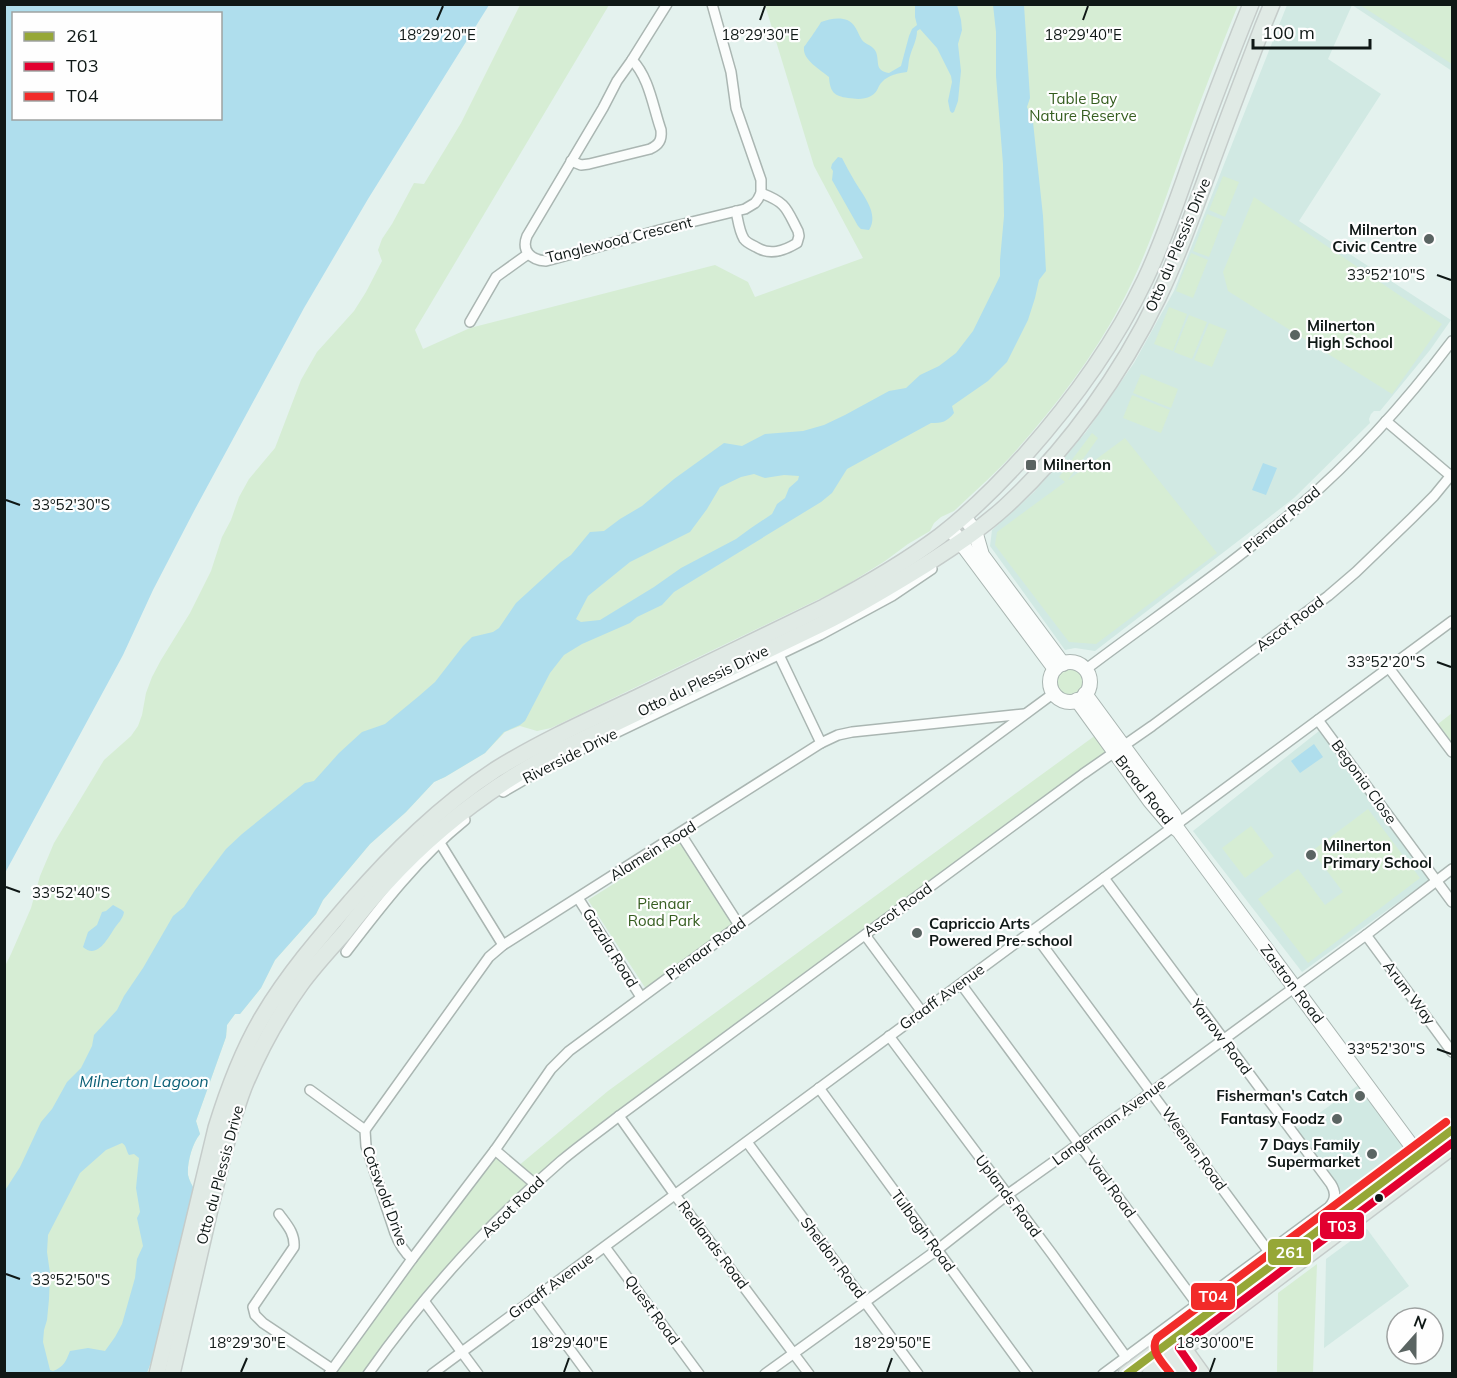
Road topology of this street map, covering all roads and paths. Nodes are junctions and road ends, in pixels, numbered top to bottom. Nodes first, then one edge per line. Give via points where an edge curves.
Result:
1 (667, 4) edge
2 (712, 4) edge
3 (1251, 4) edge
4 (1272, 4) edge
5 (632, 60) junction
6 (571, 161) junction
7 (761, 193) junction
8 (736, 211) junction
9 (528, 254) junction
10 (470, 322) dead end
11 (1452, 341) edge
12 (1386, 421) junction
13 (1452, 476) edge
14 (964, 517) junction
15 (950, 528) junction
16 (975, 531) junction
17 (960, 542) junction
18 (932, 569) dead end
19 (1001, 589) junction
20 (1452, 621) edge
21 (779, 655) junction
22 (1059, 666) junction
23 (1389, 668) junction
24 (1085, 670) junction
25 (1054, 693) junction
26 (1081, 697) junction
27 (1026, 714) junction
28 (988, 718) junction
29 (1318, 720) junction
30 (993, 738) junction
31 (821, 744) junction
32 (1119, 748) junction
33 (1452, 752) edge
34 (1177, 827) junction
35 (680, 833) junction
36 (440, 843) junction
37 (1452, 868) edge
38 (1104, 878) junction
39 (1437, 880) junction
40 (578, 898) junction
41 (1452, 902) edge
42 (739, 925) junction
43 (1032, 931) junction
44 (865, 934) junction
45 (1365, 935) junction
46 (503, 945) junction
47 (346, 952) dead end
48 (961, 984) junction
49 (1294, 986) junction
50 (641, 997) junction
51 (922, 1012) junction
52 (890, 1036) junction
53 (1223, 1039) junction
54 (1452, 1052) edge
55 (819, 1088) junction
56 (310, 1090) dead end
57 (1152, 1092) junction
58 (619, 1116) junction
59 (365, 1130) junction
60 (1452, 1130) edge
61 (747, 1142) junction
62 (1079, 1144) junction
63 (1452, 1147) edge
64 (495, 1150) junction
65 (1423, 1161) junction
66 (536, 1184) junction
67 (675, 1195) junction
68 (1007, 1195) junction
69 (279, 1214) dead end
70 (605, 1247) junction
71 (937, 1250) junction
72 (1269, 1252) junction
73 (412, 1259) junction
74 (533, 1299) junction
75 (424, 1301) junction
76 (865, 1301) junction
77 (1197, 1304) junction
78 (1174, 1347) junction
79 (462, 1351) junction
80 (793, 1353) junction
81 (1126, 1357) junction
82 (331, 1372) edge
83 (157, 1374) edge
84 (171, 1374) edge
85 (368, 1374) edge
86 (432, 1374) edge
87 (478, 1374) edge
88 (588, 1374) edge
89 (699, 1374) edge
90 (765, 1374) edge
91 (809, 1374) edge
92 (918, 1374) edge
93 (1028, 1374) edge
94 (1103, 1374) edge
95 (1126, 1374) edge
96 (1150, 1374) edge
97 (1184, 1374) edge
98 (1202, 1374) edge

1 - 5 street, Tanglewood Crescent
2 - 7 street via 731,72 736,108 761,180
3 - 14 main road, Otto du Plessis Drive via 1158,249 1119,330 1062,413
4 - 16 main road, Otto du Plessis Drive via 1172,267 1139,333 1101,395 1059,449
5 - 6 street, Tanglewood Crescent
5 - 6 street via 645,79 661,130 660,142 650,149 596,163
6 - 9 street, Tanglewood Crescent via 527,236
7 - 8 street, Tanglewood Crescent via 755,203
7 - 8 street via 783,204 798,231 797,243 779,251 760,250 744,238
8 - 9 street, Tanglewood Crescent via 546,261
9 - 10 street via 496,277
11 - 12 street, Pienaar Road
12 - 13 street
12 - 24 street, Pienaar Road via 1296,510
13 - 32 street, Ascot Road via 1328,596
14 - 15 main road, Otto du Plessis Drive
14 - 16 street
15 - 17 street
15 - 83 main road, Otto du Plessis Drive via 824,607 601,714 495,770 420,828 379,869 284,984 233,1076 216,1128
16 - 17 main road, Otto du Plessis Drive
16 - 19 street via 982,555
17 - 19 street
17 - 84 main road, Otto du Plessis Drive via 846,612 530,766 457,816 385,884 302,983 254,1064 227,1139
18 - 21 street, Riverside Drive via 876,605
19 - 22 street
20 - 23 street, Graaff Avenue
21 - 31 street
21 - 36 street, Riverside Drive via 532,775 473,813
22 - 24 street via 1075,663
22 - 25 street via 1050,680
23 - 29 street, Graaff Avenue
23 - 33 street
24 - 26 street via 1088,689
25 - 26 street via 1070,702
25 - 27 street, Pienaar Road
26 - 32 street, Broad Road
27 - 28 street, Alamein Road
27 - 30 street, Pienaar Road
28 - 30 street
28 - 31 street, Alamein Road via 845,733
29 - 34 street, Graaff Avenue
29 - 39 street, Begonia Close
30 - 42 street, Pienaar Road
31 - 35 street, Alamein Road
32 - 34 street, Broad Road via 1150,801
32 - 44 street, Ascot Road
34 - 38 street, Graaff Avenue
34 - 49 street, Zastron Road
35 - 40 street, Alamein Road
35 - 42 street
36 - 46 street
36 - 47 street, Riverside Drive via 395,889
37 - 39 street, Langerman Avenue
38 - 43 street, Graaff Avenue
38 - 53 street, Yarrow Road
39 - 41 street, Begonia Close
39 - 45 street, Langerman Avenue
40 - 46 street, Alamein Road
40 - 50 street, Gazala Road
42 - 50 street, Pienaar Road
43 - 48 street, Graaff Avenue
43 - 57 street, Weenen Road
44 - 51 street
44 - 58 street, Ascot Road
45 - 49 street, Langerman Avenue
45 - 54 street, Arum Way
46 - 59 street, Alamein Road via 482,965
48 - 51 street, Graaff Avenue
48 - 62 street, Vaal Road
49 - 53 street, Langerman Avenue
49 - 65 street, Zastron Road
50 - 64 street, Pienaar Road via 560,1059
51 - 52 street, Graaff Avenue
52 - 55 street, Graaff Avenue
52 - 68 street, Uplands Road
53 - 57 street, Langerman Avenue
53 - 72 street, Yarrow Road via 1334,1190 1329,1207
55 - 61 street, Graaff Avenue
55 - 71 street, Tulbagh Road
56 - 59 street, Cotswold Drive
57 - 62 street, Langerman Avenue
57 - 72 street, Weenen Road
58 - 66 street, Ascot Road
58 - 67 street, Redlands Road
59 - 73 street, Cotswold Drive via 366,1146 399,1245
60 - 65 main road
61 - 67 street, Graaff Avenue
61 - 76 street, Sheldon Road
62 - 68 street, Langerman Avenue
62 - 77 street, Vaal Road
63 - 65 main road
64 - 66 street
64 - 73 street, Pienaar Road
65 - 78 main road
66 - 75 street, Ascot Road
67 - 70 street, Graaff Avenue
67 - 80 street, Redlands Road
68 - 71 street, Langerman Avenue
68 - 81 street, Uplands Road
69 - 82 street via 292,1232 294,1247 252,1307 263,1323
70 - 74 street, Graaff Avenue
70 - 89 street, Quest Road
71 - 76 street, Langerman Avenue
71 - 93 street, Tulbagh Road
72 - 77 street
73 - 82 street, Cotswold Drive
74 - 79 street, Graaff Avenue
74 - 88 street
75 - 79 street
75 - 85 street, Ascot Road
76 - 80 street, Langerman Avenue
76 - 92 street, Sheldon Road
77 - 81 street
78 - 95 main road
78 - 96 main road
78 - 97 main road
78 - 98 main road
79 - 86 street, Graaff Avenue
79 - 87 street
80 - 90 street, Langerman Avenue
80 - 91 street, Redlands Road
81 - 94 street

